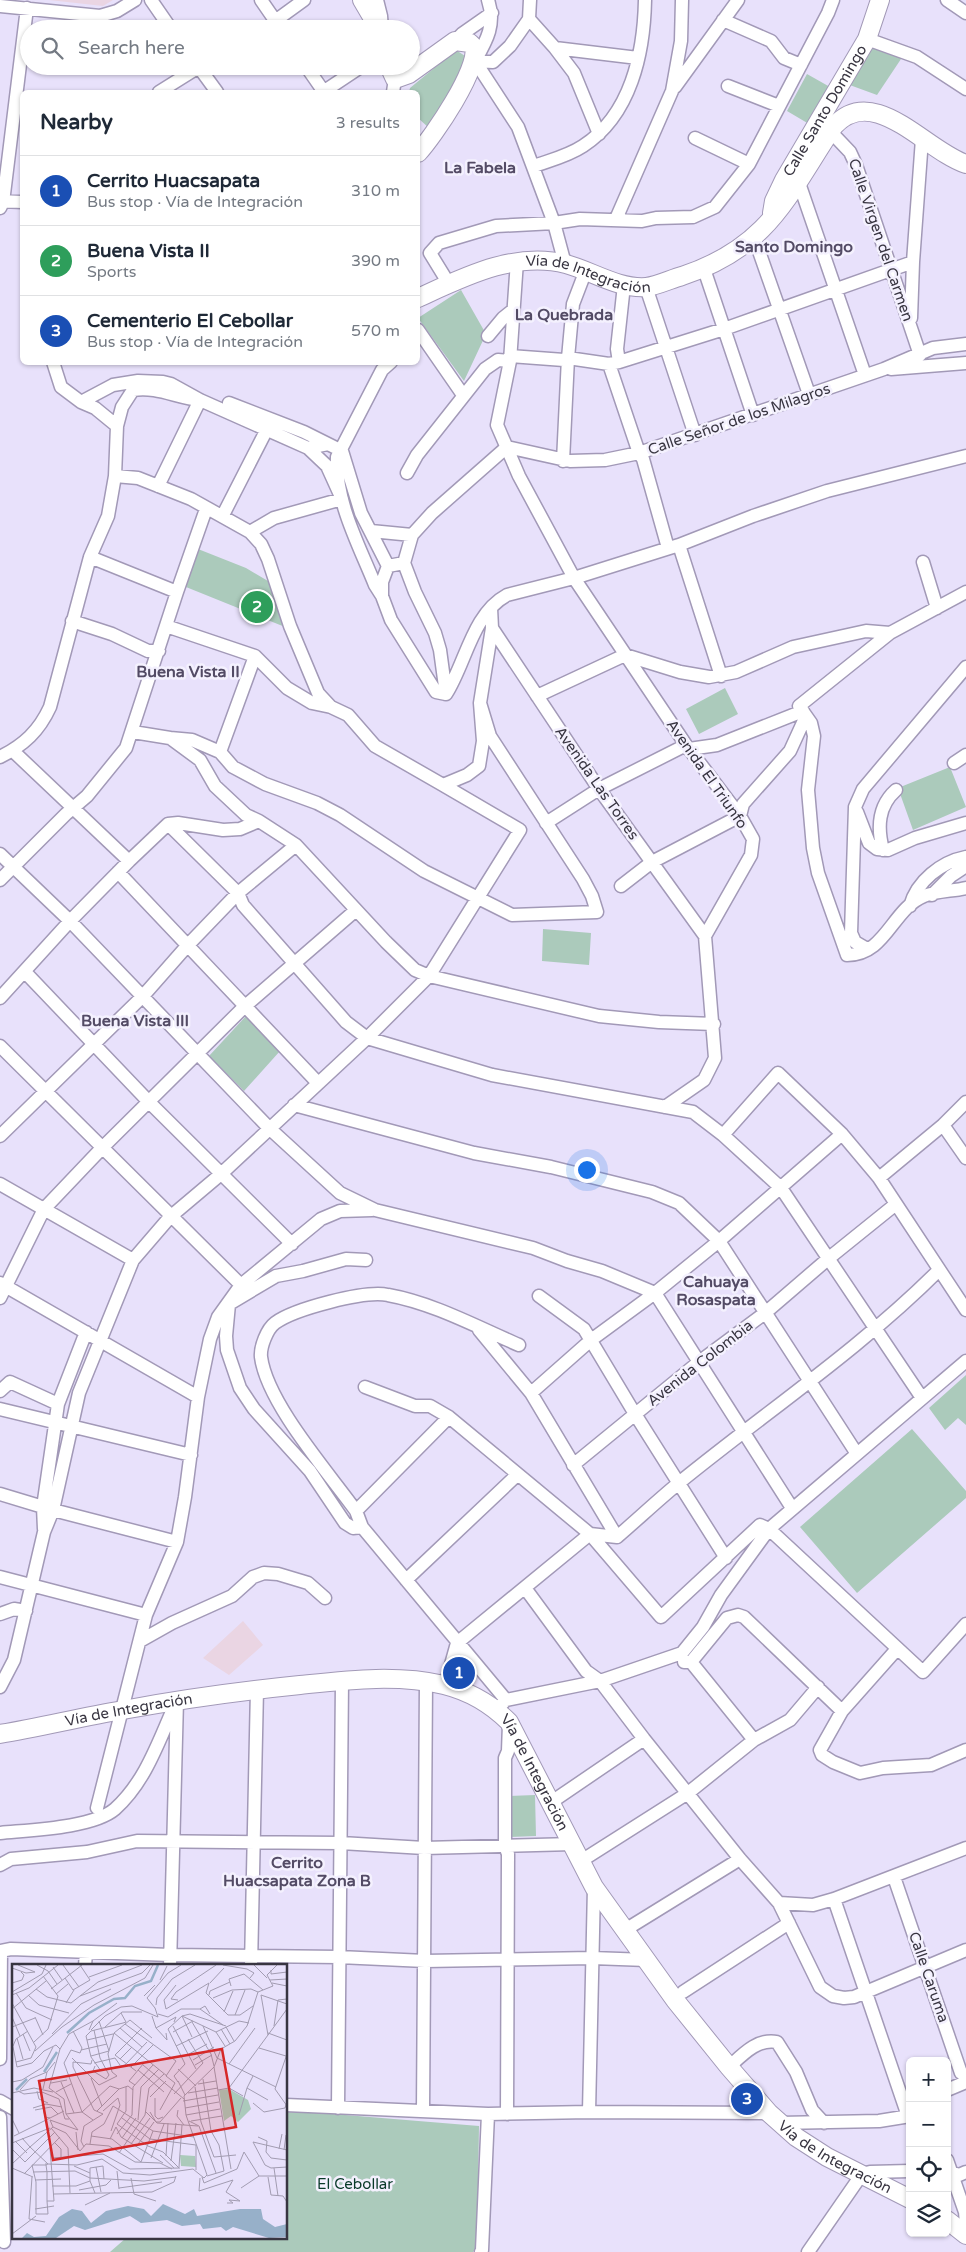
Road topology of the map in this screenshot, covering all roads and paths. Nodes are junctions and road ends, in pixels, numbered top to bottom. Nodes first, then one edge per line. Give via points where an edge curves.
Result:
1 (135, 0) edge
2 (151, 0) edge
3 (261, 0) edge
4 (304, 0) edge
5 (362, 0) edge
6 (377, 0) edge
7 (488, 0) edge
8 (530, 0) edge
9 (644, 0) edge
10 (682, 0) edge
11 (738, 0) edge
12 (833, 0) edge
13 (880, 0) edge
14 (947, 0) edge
15 (0, 6) edge
16 (27, 8) junction
17 (492, 13) junction
18 (966, 13) edge
19 (529, 19) junction
20 (26, 20) edge
21 (165, 20) edge
22 (275, 20) edge
23 (283, 20) edge
24 (374, 20) edge
25 (381, 20) edge
26 (723, 20) junction
27 (867, 39) junction
28 (455, 41) junction
29 (555, 48) junction
30 (638, 58) junction
31 (475, 61) junction
32 (801, 65) junction
33 (420, 66) edge
34 (22, 75) edge
35 (186, 75) edge
36 (204, 75) edge
37 (312, 75) edge
38 (348, 75) edge
39 (406, 75) edge
40 (392, 79) edge
41 (728, 86) dead end
42 (966, 89) edge
43 (21, 90) edge
44 (162, 90) edge
45 (215, 90) edge
46 (322, 90) edge
47 (326, 90) edge
48 (672, 91) junction
49 (20, 96) edge
50 (779, 106) junction
51 (19, 109) edge
52 (830, 132) junction
53 (599, 134) junction
54 (694, 138) dead end
55 (922, 139) junction
56 (420, 151) edge
57 (749, 164) junction
58 (966, 164) edge
59 (534, 166) junction
60 (799, 183) junction
61 (20, 202) edge
62 (1, 204) edge
63 (616, 219) junction
64 (770, 221) junction
65 (554, 223) junction
66 (754, 237) junction
67 (518, 261) junction
68 (913, 262) junction
69 (565, 264) junction
70 (704, 268) junction
71 (891, 269) junction
72 (586, 270) junction
73 (449, 284) junction
74 (624, 285) junction
75 (646, 287) junction
76 (836, 288) junction
77 (420, 297) edge
78 (779, 308) junction
79 (513, 310) junction
80 (724, 329) junction
81 (420, 336) edge
82 (488, 336) dead end
83 (966, 344) edge
84 (668, 347) junction
85 (918, 349) junction
86 (568, 358) junction
87 (510, 359) junction
88 (614, 363) junction
89 (966, 363) edge
90 (54, 365) edge
91 (387, 365) edge
92 (884, 369) junction
93 (866, 375) junction
94 (171, 384) junction
95 (809, 394) junction
96 (463, 395) junction
97 (200, 400) junction
98 (81, 402) junction
99 (753, 415) junction
100 (117, 426) junction
101 (267, 429) junction
102 (695, 435) junction
103 (328, 444) junction
104 (507, 447) junction
105 (308, 448) junction
106 (342, 451) junction
107 (639, 454) junction
108 (966, 456) edge
109 (563, 461) junction
110 (407, 473) dead end
111 (115, 476) junction
112 (158, 486) junction
113 (342, 499) junction
114 (206, 508) junction
115 (223, 515) junction
116 (371, 531) junction
117 (250, 532) junction
118 (412, 535) junction
119 (674, 546) junction
120 (90, 557) junction
121 (923, 562) dead end
122 (404, 563) junction
123 (388, 566) junction
124 (574, 578) junction
125 (177, 592) junction
126 (966, 592) edge
127 (382, 596) junction
128 (491, 608) junction
129 (936, 608) junction
130 (72, 621) junction
131 (166, 626) junction
132 (492, 628) junction
133 (890, 633) junction
134 (159, 651) junction
135 (625, 654) junction
136 (255, 656) junction
137 (966, 667) edge
138 (720, 676) junction
139 (446, 694) junction
140 (537, 696) junction
141 (480, 703) junction
142 (331, 707) junction
143 (803, 711) junction
144 (133, 732) junction
145 (170, 738) junction
146 (687, 747) junction
147 (13, 750) junction
148 (220, 752) junction
149 (966, 755) edge
150 (0, 758) edge
151 (954, 763) dead end
152 (443, 785) junction
153 (598, 788) junction
154 (896, 790) dead end
155 (74, 807) junction
156 (855, 807) junction
157 (740, 816) junction
158 (259, 821) junction
159 (546, 823) junction
160 (966, 823) edge
161 (168, 824) junction
162 (296, 846) junction
163 (883, 850) junction
164 (0, 854) edge
165 (966, 857) edge
166 (129, 861) junction
167 (652, 862) junction
168 (14, 866) junction
169 (966, 866) edge
170 (118, 872) junction
171 (0, 880) edge
172 (621, 886) dead end
173 (966, 888) edge
174 (238, 893) junction
175 (932, 895) junction
176 (476, 897) junction
177 (910, 906) junction
178 (356, 910) junction
179 (70, 921) junction
180 (705, 936) junction
181 (187, 946) junction
182 (867, 949) junction
183 (295, 964) junction
184 (25, 972) junction
185 (429, 976) junction
186 (143, 996) junction
187 (0, 998) edge
188 (244, 1007) junction
189 (714, 1024) junction
190 (367, 1038) junction
191 (95, 1045) junction
192 (0, 1046) edge
193 (197, 1054) junction
194 (318, 1084) junction
195 (44, 1092) junction
196 (966, 1102) edge
197 (150, 1103) junction
198 (294, 1105) junction
199 (665, 1107) junction
200 (943, 1125) junction
201 (269, 1128) junction
202 (842, 1134) junction
203 (723, 1135) junction
204 (0, 1136) edge
205 (102, 1148) junction
206 (966, 1158) edge
207 (221, 1174) junction
208 (879, 1178) junction
209 (0, 1184) edge
210 (781, 1188) junction
211 (896, 1204) junction
212 (44, 1209) junction
213 (375, 1210) junction
214 (170, 1216) junction
215 (719, 1241) junction
216 (292, 1244) junction
217 (829, 1258) junction
218 (134, 1260) junction
219 (366, 1260) dead end
220 (939, 1270) junction
221 (240, 1285) junction
222 (2, 1289) edge
223 (655, 1293) junction
224 (539, 1296) dead end
225 (229, 1304) junction
226 (966, 1310) edge
227 (765, 1313) junction
228 (476, 1327) junction
229 (874, 1328) junction
230 (86, 1332) junction
231 (590, 1340) junction
232 (101, 1341) junction
233 (519, 1345) dead end
234 (699, 1362) junction
235 (966, 1362) edge
236 (810, 1381) junction
237 (365, 1387) dead end
238 (0, 1391) edge
239 (531, 1393) junction
240 (198, 1397) junction
241 (922, 1398) junction
242 (58, 1404) junction
243 (0, 1409) edge
244 (635, 1414) junction
245 (449, 1417) junction
246 (55, 1422) junction
247 (72, 1427) junction
248 (743, 1433) junction
249 (857, 1454) junction
250 (191, 1456) junction
251 (573, 1465) junction
252 (517, 1475) junction
253 (679, 1483) junction
254 (0, 1494) edge
255 (792, 1508) junction
256 (48, 1509) junction
257 (356, 1511) junction
258 (362, 1527) junction
259 (769, 1529) junction
260 (590, 1534) junction
261 (617, 1537) junction
262 (177, 1542) junction
263 (726, 1558) junction
264 (0, 1577) edge
265 (406, 1580) junction
266 (32, 1586) junction
267 (525, 1588) junction
268 (324, 1598) dead end
269 (26, 1611) junction
270 (0, 1614) edge
271 (146, 1615) junction
272 (966, 1624) edge
273 (140, 1641) junction
274 (457, 1643) junction
275 (897, 1649) junction
276 (658, 1661) junction
277 (691, 1662) junction
278 (600, 1680) junction
279 (342, 1681) junction
280 (426, 1682) junction
281 (445, 1686) junction
282 (0, 1687) edge
283 (818, 1687) junction
284 (257, 1689) junction
285 (177, 1700) junction
286 (501, 1704) junction
287 (121, 1710) junction
288 (842, 1711) junction
289 (509, 1722) junction
290 (0, 1734) edge
291 (644, 1740) junction
292 (754, 1740) junction
293 (966, 1750) edge
294 (688, 1793) junction
295 (550, 1803) junction
296 (97, 1808) dead end
297 (0, 1833) edge
298 (173, 1842) junction
299 (253, 1842) junction
300 (341, 1842) junction
301 (572, 1844) junction
302 (505, 1846) junction
303 (424, 1848) junction
304 (966, 1848) edge
305 (740, 1859) junction
306 (581, 1861) junction
307 (0, 1865) edge
308 (894, 1877) junction
309 (594, 1886) junction
310 (834, 1899) junction
311 (779, 1903) junction
312 (790, 1923) junction
313 (625, 1930) junction
314 (966, 1950) edge
315 (1, 1951) edge
316 (86, 1952) junction
317 (339, 1957) junction
318 (592, 1958) junction
319 (170, 1960) edge
320 (508, 1960) junction
321 (647, 1960) junction
322 (252, 1961) edge
323 (425, 1961) junction
324 (85, 1964) edge
325 (925, 1966) junction
326 (683, 1992) dead end
327 (864, 1993) junction
328 (0, 2059) edge
329 (729, 2067) junction
330 (966, 2074) edge
331 (966, 2082) edge
332 (951, 2088) edge
333 (0, 2101) edge
334 (288, 2106) edge
335 (12, 2108) edge
336 (338, 2108) junction
337 (906, 2108) edge
338 (423, 2111) junction
339 (589, 2112) junction
340 (488, 2114) junction
341 (507, 2114) junction
342 (906, 2116) edge
343 (0, 2117) edge
344 (775, 2118) junction
345 (824, 2123) junction
346 (951, 2169) edge
347 (906, 2171) edge
348 (966, 2172) edge
349 (951, 2173) edge
350 (862, 2174) junction
351 (906, 2197) edge
352 (951, 2222) edge
353 (965, 2228) edge
354 (4, 2242) dead end
355 (482, 2251) edge
356 (808, 2252) edge

1 - 16 street via 117,12 100,16
2 - 21 street
3 - 22 street
4 - 23 street
5 - 24 main road
6 - 25 street
7 - 17 street
8 - 19 street
9 - 30 street
10 - 48 street via 681,41
11 - 26 street
12 - 32 street
13 - 27 main road, Calle Santo Domingo
14 - 18 street
15 - 16 street
16 - 20 street
17 - 28 street
17 - 31 street via 492,27
19 - 29 street
19 - 31 street via 510,46 493,62
26 - 32 street via 771,41 784,58
26 - 48 street
27 - 42 street via 917,57
27 - 64 main road, Calle Santo Domingo via 784,180 774,201
28 - 31 main road via 470,43 474,48
28 - 33 main road
29 - 30 street
29 - 53 street via 574,73
30 - 53 street via 629,92
31 - 56 main road via 438,130
31 - 59 street via 518,127
32 - 50 street
34 - 43 street
35 - 44 street
36 - 45 street
37 - 46 street
38 - 47 street
39 - 40 main road
41 - 50 street
48 - 63 street
49 - 51 street
50 - 57 street
51 - 62 street
52 - 55 main road, Vía de Integración via 841,118 863,111 877,112
52 - 60 main road, Vía de Integración
52 - 71 street, Calle Virgen del Carmen via 850,152 856,165
53 - 59 street via 568,155
54 - 57 street
55 - 58 main road, Vía de Integración
55 - 68 street
57 - 63 street via 715,207 703,214
59 - 65 street
60 - 64 main road, Vía de Integración
60 - 76 street
61 - 62 street
63 - 65 street
64 - 66 main road, Vía de Integración
65 - 69 street
65 - 73 street via 496,226 440,243 430,253
66 - 70 main road, Vía de Integración via 738,250
66 - 78 street
67 - 69 main road, Vía de Integración via 530,259
67 - 73 main road, Vía de Integración
67 - 79 street, Avenida El Triunfo
68 - 71 street
68 - 85 street via 911,316
69 - 72 main road, Vía de Integración
70 - 75 main road, Vía de Integración
70 - 80 street
71 - 76 street
71 - 85 street, Calle Virgen del Carmen
72 - 74 main road, Vía de Integración
72 - 86 street via 573,304
73 - 77 main road, Vía de Integración
74 - 75 main road, Vía de Integración
74 - 88 street
75 - 84 street
76 - 78 street
76 - 93 street
78 - 80 street
78 - 95 street
79 - 82 street
79 - 87 street, Avenida El Triunfo
80 - 84 street
80 - 99 street
81 - 96 street
83 - 85 street, Calle Señor de los Milagros
84 - 88 street
84 - 102 street
85 - 92 street, Calle Señor de los Milagros
86 - 87 street
86 - 88 street
86 - 109 street
87 - 96 street via 498,360 485,369
87 - 104 street, Avenida El Triunfo via 497,425
88 - 107 street
89 - 92 street
90 - 98 street via 62,387
91 - 106 street
92 - 93 street, Calle Señor de los Milagros
93 - 95 street, Calle Señor de los Milagros
94 - 97 street
94 - 98 street via 138,381 113,385
94 - 103 street via 185,384
95 - 99 street, Calle Señor de los Milagros
96 - 110 street
97 - 100 street via 164,391 133,390 122,407
97 - 101 street
97 - 112 street
98 - 100 street via 95,408
99 - 102 street, Calle Señor de los Milagros
100 - 111 street
101 - 105 street
101 - 115 street
102 - 107 street, Calle Señor de los Milagros
103 - 105 street
103 - 106 street
104 - 109 street, Calle Señor de los Milagros
104 - 118 street via 432,513
104 - 124 street, Avenida El Triunfo via 519,476
105 - 113 street via 327,466
106 - 113 street via 337,458 337,467
106 - 116 street via 361,513
107 - 109 street, Calle Señor de los Milagros via 605,460
107 - 119 street
108 - 119 street via 828,491
111 - 112 street via 138,478
111 - 120 street via 108,516
112 - 114 street via 191,498
113 - 117 street via 274,518
113 - 127 street
114 - 115 street
114 - 125 street
115 - 117 street
116 - 118 street
116 - 123 street
117 - 142 street via 268,559 290,626 318,694
118 - 122 street
119 - 124 street
119 - 138 street
120 - 125 street
120 - 130 street
121 - 129 street
122 - 123 street
122 - 139 street via 435,633
123 - 127 street via 382,582
124 - 128 street via 507,595
124 - 135 street, Avenida El Triunfo
125 - 131 street
126 - 129 street
127 - 139 street via 391,620 430,685 436,692
128 - 132 street
128 - 139 street via 477,627 456,680
129 - 133 street
130 - 134 street via 112,634 148,651
130 - 147 street via 43,723
131 - 134 street
131 - 136 street
132 - 140 street, Avenida Las Torres
132 - 141 street
133 - 138 street via 866,631 794,647
133 - 143 street
134 - 144 street
135 - 138 street via 680,672
135 - 140 street
135 - 146 street, Avenida El Triunfo
136 - 142 street via 287,688 312,703
136 - 148 street
137 - 156 street via 863,789
140 - 153 street, Avenida Las Torres
141 - 152 street via 483,741 479,766 468,775
141 - 159 street via 490,736
142 - 152 street via 348,715 375,746
143 - 146 street via 717,745
143 - 157 street via 790,751 743,804
143 - 182 street via 814,736 808,790 818,873 847,955 857,955
144 - 145 street
144 - 155 street via 126,748 103,778
145 - 148 street via 192,740
145 - 158 street via 200,760 216,786 246,815
146 - 153 street
146 - 157 street, Avenida El Triunfo
147 - 150 street
147 - 155 street
148 - 176 street via 233,767 340,815 424,872
149 - 151 street
152 - 176 street via 520,830
153 - 159 street
153 - 167 street, Avenida Las Torres
154 - 163 street via 884,802 881,813
155 - 166 street
155 - 168 street
156 - 163 street via 869,843
156 - 182 street via 851,933 855,942
157 - 167 street
157 - 180 street, Avenida El Triunfo via 753,840 753,848
158 - 161 street via 240,829 223,830
158 - 162 street
159 - 176 street via 583,879 597,912 512,915
160 - 163 street
161 - 166 street
161 - 174 street
162 - 174 street
162 - 178 street
164 - 168 street
165 - 177 street via 950,862 921,883 912,895
166 - 170 street
167 - 172 street
167 - 180 street, Avenida Las Torres
168 - 171 street
168 - 179 street
169 - 175 street
170 - 179 street
170 - 181 street
173 - 175 street
174 - 181 street
174 - 183 street via 242,905
175 - 177 street via 924,896
176 - 185 street
177 - 182 street via 877,945
178 - 183 street
178 - 185 street via 415,970
179 - 184 street
179 - 186 street
180 - 189 street
181 - 186 street
181 - 188 street
183 - 188 street
183 - 190 street via 346,1022
184 - 187 street
184 - 191 street
185 - 189 street via 599,1016
185 - 190 street
186 - 191 street
186 - 193 street
188 - 193 street
188 - 194 street
189 - 199 street via 715,1058 704,1080
190 - 194 street
190 - 199 street via 492,1075
191 - 195 street
191 - 197 street
192 - 195 street
193 - 197 street
193 - 201 street
194 - 198 street
195 - 204 street
195 - 205 street
196 - 200 street
197 - 205 street
197 - 207 street
198 - 201 street
198 - 215 street via 474,1153 551,1167 652,1192 679,1203
199 - 203 street via 693,1112
200 - 206 street
200 - 208 street
201 - 207 street
201 - 213 street via 340,1193
202 - 203 street via 778,1073
202 - 208 street
202 - 210 street
203 - 210 street
205 - 212 street
205 - 214 street
207 - 214 street
207 - 216 street
208 - 211 street
209 - 212 street
210 - 215 street
210 - 217 street
211 - 217 street, Avenida Colombia
211 - 220 street
212 - 218 street
212 - 222 street
213 - 216 street via 340,1211 327,1216
213 - 223 street via 533,1248
214 - 218 street
214 - 221 street
215 - 223 street
215 - 227 street
216 - 221 street
217 - 227 street, Avenida Colombia
217 - 229 street
218 - 232 street
219 - 225 street via 346,1258 276,1276
220 - 226 street
220 - 229 street
221 - 225 street
222 - 230 street
223 - 231 street
223 - 234 street
224 - 231 street via 584,1329
225 - 240 street via 218,1317 210,1339
225 - 258 street via 227,1350 240,1388 310,1472 345,1523 353,1528
227 - 234 street, Avenida Colombia
227 - 236 street
228 - 233 street
228 - 239 street
228 - 257 street via 434,1308 375,1294 313,1307 273,1324 266,1335 261,1355 270,1387 283,1412
229 - 236 street
229 - 241 street
230 - 232 street
230 - 242 street
231 - 239 street
231 - 244 street
232 - 240 street
232 - 247 street via 79,1393
234 - 244 street, Avenida Colombia
234 - 248 street
235 - 241 street
236 - 248 street
236 - 249 street
237 - 245 street via 415,1406 430,1406
238 - 242 street via 10,1382
239 - 251 street
240 - 250 street
241 - 249 street
242 - 246 street
243 - 246 street
244 - 251 street, Avenida Colombia
244 - 253 street
245 - 252 street
245 - 257 street
246 - 247 street
246 - 256 street
247 - 250 street
247 - 256 street
248 - 253 street
248 - 255 street
249 - 255 street
250 - 262 street
251 - 261 street
252 - 260 street
252 - 265 street
253 - 261 street
253 - 263 street
254 - 256 street
255 - 259 street
256 - 262 street
256 - 266 street
257 - 258 street
258 - 265 street
259 - 263 street via 760,1525
259 - 275 street
259 - 276 street via 721,1594 694,1640 682,1653
260 - 261 street
260 - 263 street via 661,1617
260 - 267 street
262 - 271 street
264 - 266 street
265 - 274 street
266 - 269 street
266 - 271 street
267 - 274 street
267 - 278 street via 586,1671
268 - 273 street via 308,1583 264,1573 252,1577 232,1596
269 - 270 street via 14,1609
269 - 282 street via 14,1660
271 - 273 street
272 - 275 street via 924,1672
273 - 287 street
274 - 281 street
274 - 286 street
275 - 288 street
276 - 277 street
276 - 278 street
277 - 283 street via 728,1618 738,1615 744,1617
277 - 292 street
278 - 286 street
278 - 291 street
279 - 280 main road, Vía de Integración via 367,1678
279 - 284 main road, Vía de Integración
279 - 300 street
280 - 281 main road, Vía de Integración
280 - 303 street
281 - 286 main road, Vía de Integración
283 - 288 street
283 - 292 street via 790,1720
284 - 285 main road, Vía de Integración
284 - 299 street
285 - 287 main road, Vía de Integración
285 - 297 street via 147,1768 114,1810 67,1826
285 - 298 street
286 - 289 main road, Vía de Integración
287 - 290 main road, Vía de Integración
287 - 296 street
288 - 293 street via 820,1750 833,1762 860,1773 931,1765
289 - 295 main road, Vía de Integración
289 - 302 street via 508,1751 504,1758
291 - 294 street
291 - 295 street
292 - 294 street
294 - 305 street
294 - 306 street
295 - 301 main road, Vía de Integración
298 - 299 street
298 - 307 street via 138,1841 87,1852 11,1859
298 - 319 street
299 - 300 street
299 - 322 street
300 - 303 street
300 - 317 street
301 - 302 street
301 - 306 main road, Vía de Integración
302 - 303 street
302 - 320 street via 508,1854
303 - 323 street
304 - 308 street
305 - 311 street
305 - 313 street
306 - 309 main road, Vía de Integración
308 - 310 street
308 - 325 street, Calle Caruma
309 - 313 main road, Vía de Integración
309 - 318 street
310 - 311 street via 813,1905
310 - 327 street
311 - 312 street
312 - 326 street
312 - 327 street via 820,1987 833,1996 844,1998
313 - 321 main road, Vía de Integración
314 - 325 street
315 - 316 street
315 - 328 street
316 - 319 street
316 - 324 street
317 - 322 street
317 - 323 street
317 - 336 street
318 - 320 street
318 - 321 street
318 - 339 street
319 - 322 street
320 - 323 street
320 - 341 street
321 - 329 main road, Vía de Integración
323 - 338 street
325 - 327 street
325 - 330 street, Calle Caruma via 961,2073
327 - 337 street
329 - 344 main road, Vía de Integración
329 - 345 street via 754,2046 777,2042 796,2072 812,2110
331 - 332 street
333 - 335 street
334 - 336 street
336 - 338 street
338 - 340 street
339 - 341 street
339 - 344 street
340 - 341 street
340 - 355 street
342 - 345 street
343 - 354 street
344 - 345 street
344 - 350 main road, Vía de Integración via 807,2146
346 - 348 street via 959,2175
347 - 350 street
349 - 353 street via 965,2212
350 - 351 main road, Vía de Integración
350 - 356 street
352 - 353 main road

